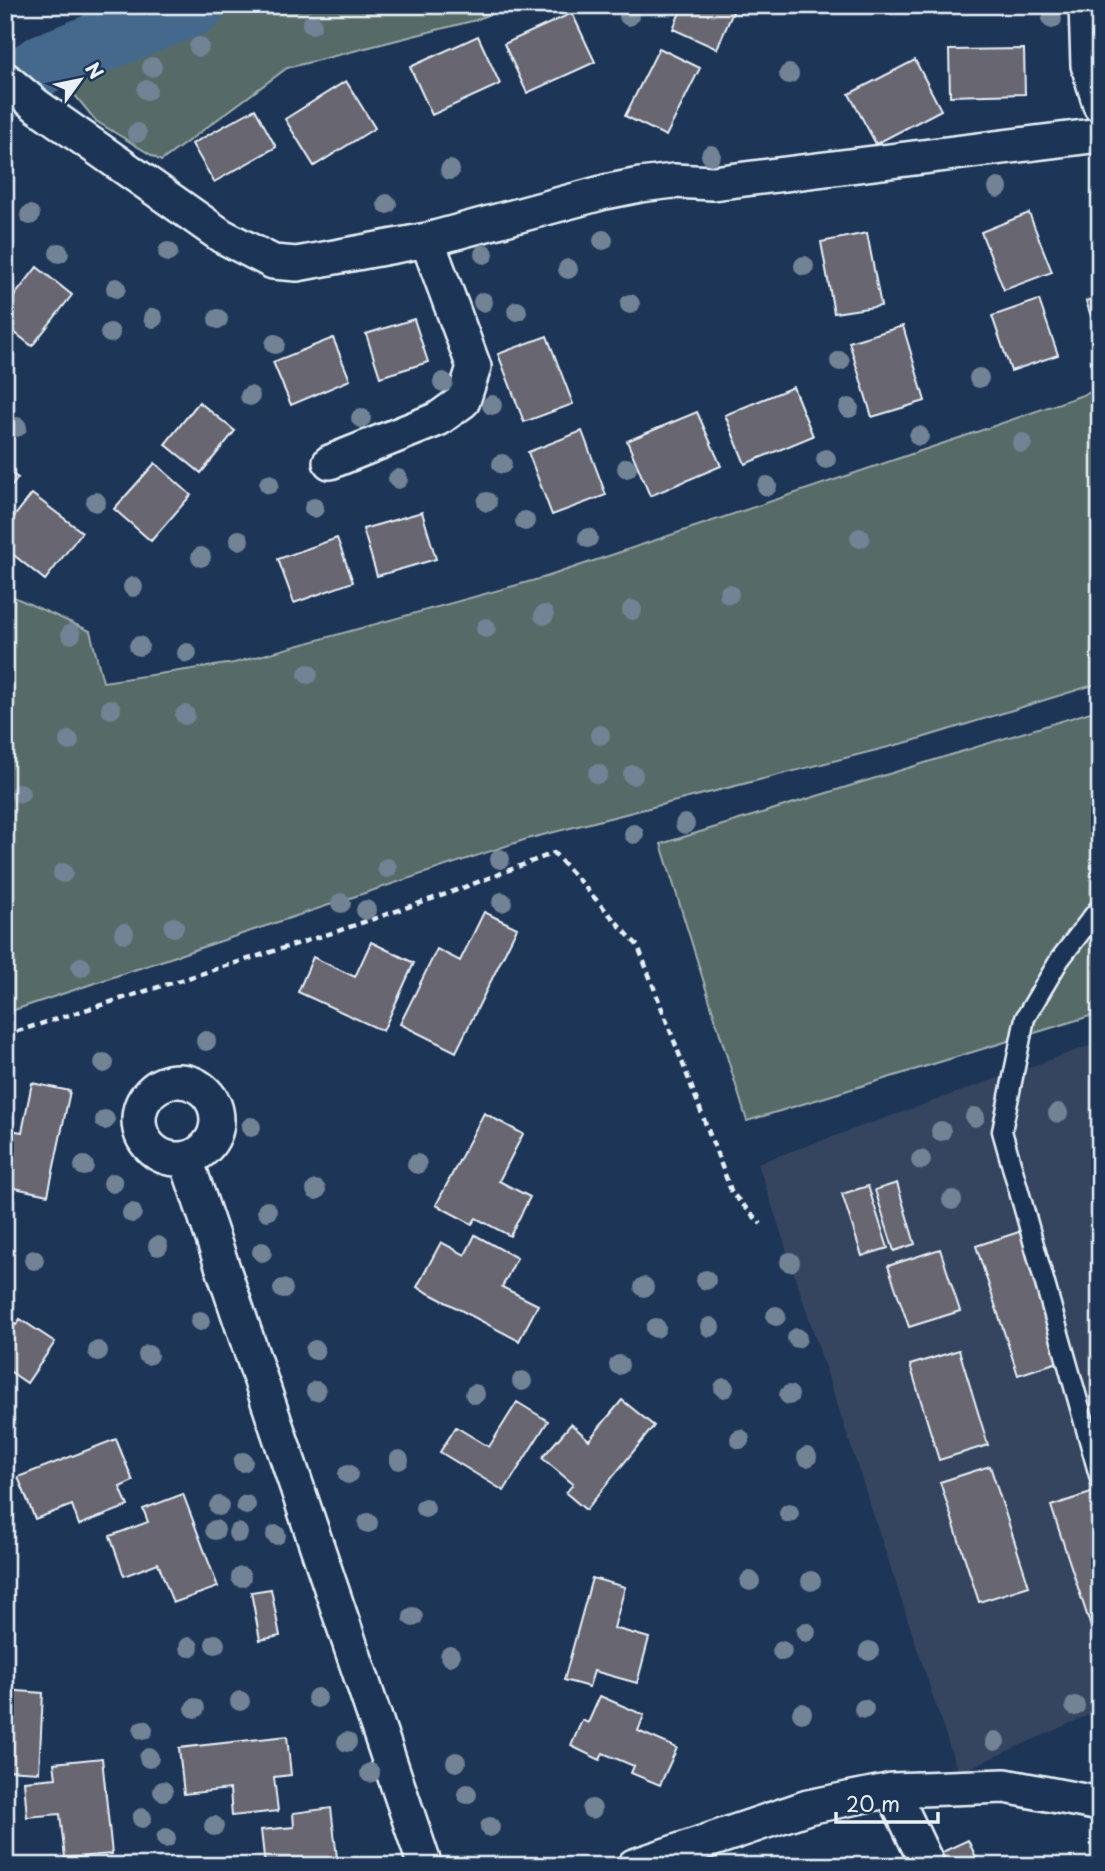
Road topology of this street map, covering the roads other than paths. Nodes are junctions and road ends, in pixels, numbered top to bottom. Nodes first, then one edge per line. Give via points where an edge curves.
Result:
1 (1086, 5) edge
2 (5, 79) edge
3 (1100, 105) edge
4 (1100, 135) edge
5 (427, 240) junction
6 (330, 462) dead end
7 (1100, 907) edge
8 (186, 1159) dead end
9 (1100, 1479) edge
10 (892, 1790) junction
11 (1100, 1804) edge
12 (425, 1866) edge
13 (635, 1866) edge
14 (928, 1866) edge

1 - 3 street via 1088,65
2 - 5 street via 222,236 273,262 297,264
4 - 5 street via 713,183 640,185
5 - 6 street via 474,367 463,401 438,419
7 - 9 lane via 1060,959 1025,1018 1002,1131
8 - 12 street
10 - 11 street via 1005,1786
10 - 13 street via 808,1807
10 - 14 street

